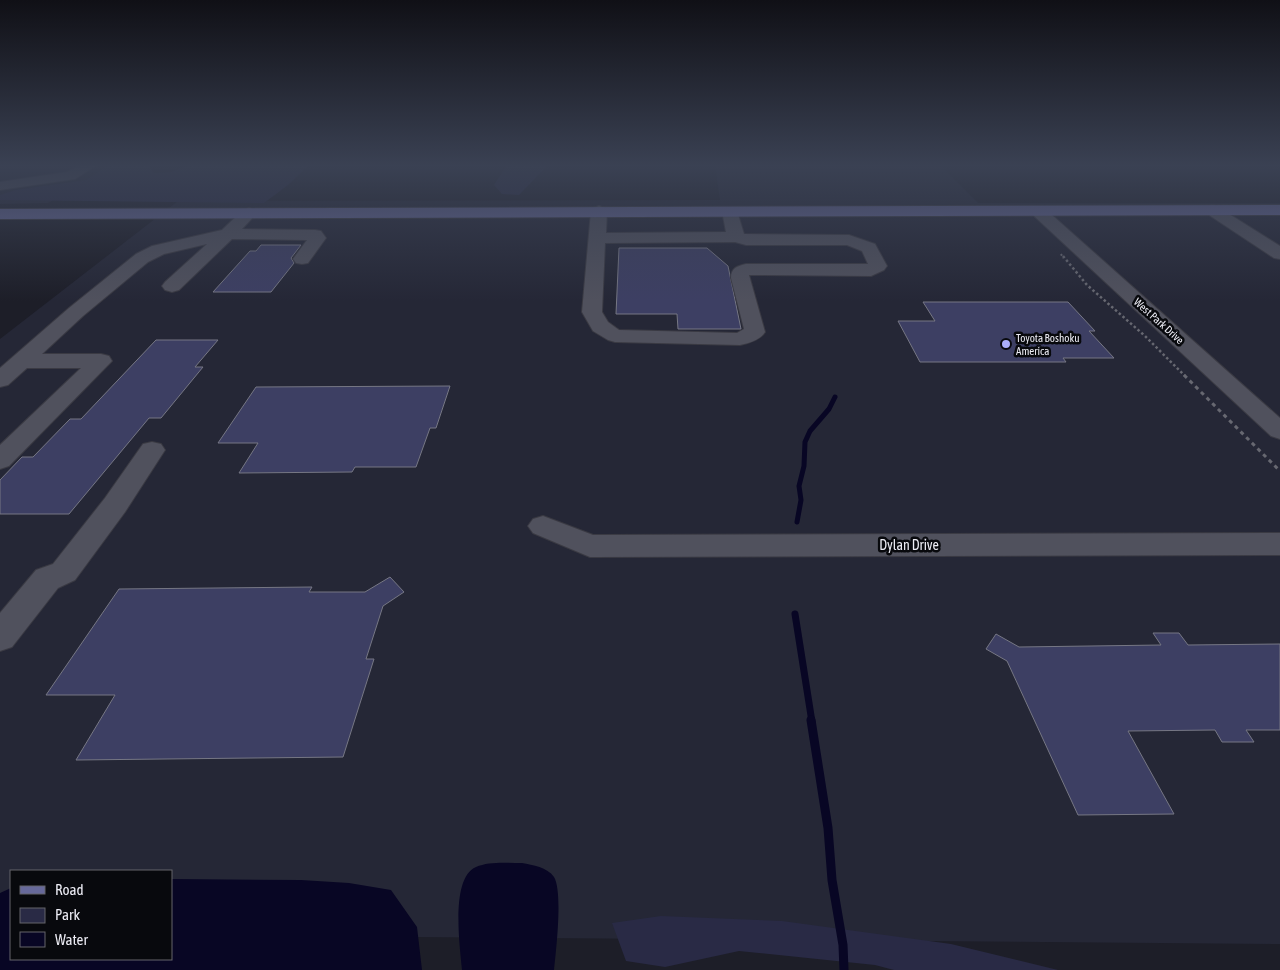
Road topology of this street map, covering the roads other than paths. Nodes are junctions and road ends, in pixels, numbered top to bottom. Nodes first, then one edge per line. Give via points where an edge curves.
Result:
1 (1166, 210) edge
2 (1212, 210) edge
3 (599, 211) junction
4 (730, 211) junction
5 (1038, 211) junction
6 (249, 213) junction
7 (0, 214) edge
8 (228, 234) junction
9 (736, 237) junction
10 (597, 238) junction
11 (1280, 254) edge
12 (302, 259) dead end
13 (172, 286) dead end
14 (22, 361) junction
15 (0, 380) edge
16 (1280, 432) edge
17 (152, 450) dead end
18 (0, 460) edge
19 (543, 526) dead end
20 (1280, 544) edge
21 (0, 637) edge

1 - 5 main road
2 - 11 street
3 - 4 main road
3 - 6 main road
3 - 10 street
4 - 5 main road
4 - 9 street
5 - 16 street, West Park Drive
6 - 7 main road
6 - 8 street
8 - 12 street via 315,235 317,238
8 - 13 street
8 - 14 street via 149,254 76,312
9 - 10 street
9 - 10 street via 746,240 849,240 869,248 878,266 871,270 746,269 740,272 754,332 740,339 615,336 603,330 592,312
14 - 15 street
14 - 18 street via 101,361
17 - 21 street via 115,506 64,572 47,579
19 - 20 street, Dylan Drive via 590,546

